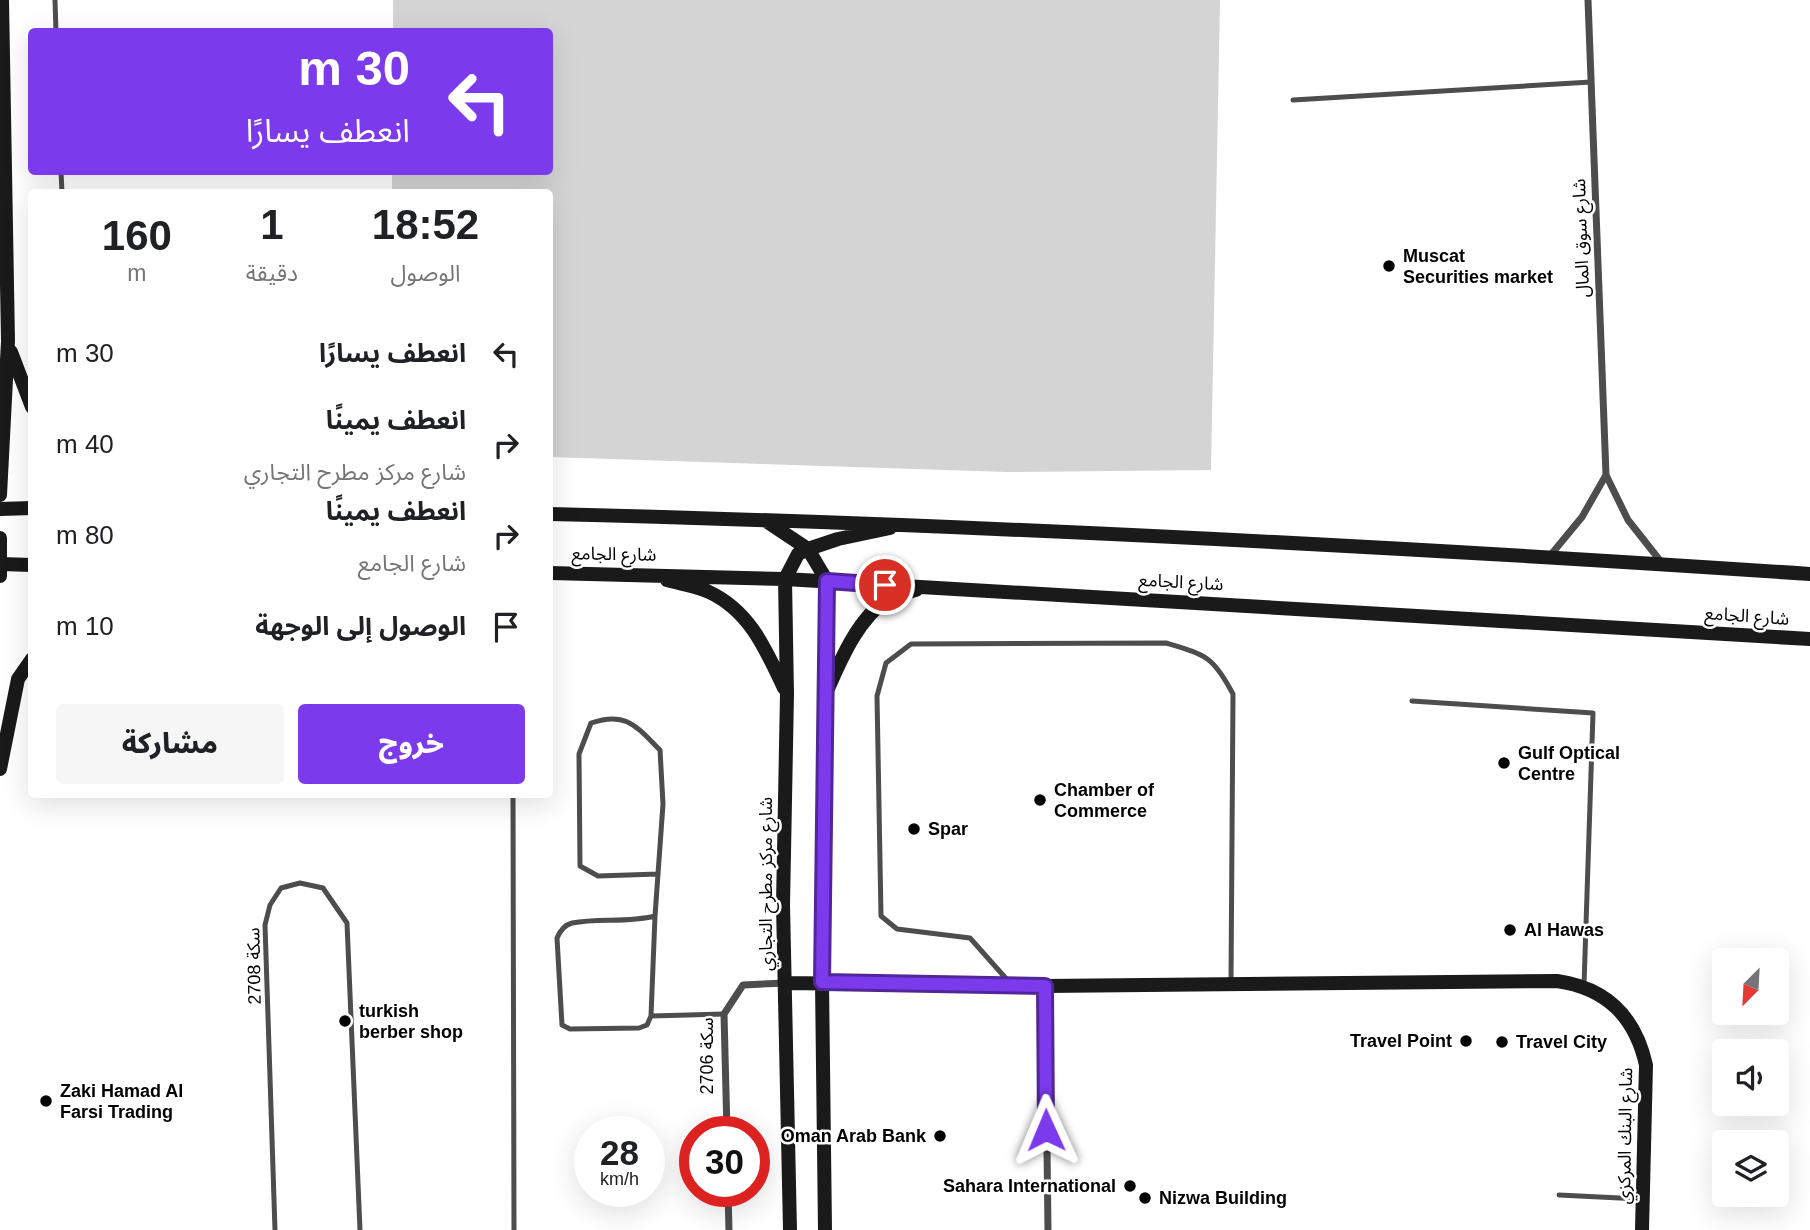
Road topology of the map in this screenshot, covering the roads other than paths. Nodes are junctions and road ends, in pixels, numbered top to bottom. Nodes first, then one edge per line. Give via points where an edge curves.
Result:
1 (2, 0) edge
2 (55, 0) edge
3 (1588, 0) edge
4 (56, 28) edge
5 (1591, 82) junction
6 (1293, 100) dead end
7 (1, 144) edge
8 (8, 341) junction
9 (28, 399) edge
10 (1606, 475) junction
11 (0, 495) edge
12 (28, 508) edge
13 (0, 509) edge
14 (553, 514) edge
15 (763, 520) junction
16 (901, 525) junction
17 (0, 538) edge
18 (808, 549) junction
19 (1549, 556) junction
20 (1662, 563) junction
21 (0, 564) edge
22 (28, 565) edge
23 (553, 573) edge
24 (642, 573) junction
25 (1810, 574) edge
26 (0, 576) edge
27 (785, 579) junction
28 (827, 581) junction
29 (924, 587) junction
30 (1810, 639) edge
31 (28, 665) edge
32 (787, 694) junction
33 (825, 695) junction
34 (1412, 701) dead end
35 (0, 769) edge
36 (513, 798) edge
37 (658, 874) junction
38 (655, 916) junction
39 (822, 982) junction
40 (785, 983) junction
41 (1231, 985) junction
42 (1584, 985) junction
43 (1012, 986) junction
44 (1045, 986) junction
45 (724, 1014) junction
46 (651, 1016) junction
47 (727, 1116) edge
48 (1559, 1195) dead end
49 (1643, 1199) junction
50 (728, 1207) edge
51 (275, 1230) edge
52 (360, 1230) edge
53 (514, 1230) edge
54 (729, 1230) edge
55 (790, 1230) edge
56 (825, 1230) edge
57 (1048, 1230) edge
58 (1642, 1230) edge

1 - 7 main road
2 - 4 lane
3 - 5 street, شارع سوق المال
5 - 6 lane
5 - 10 street, شارع سوق المال
7 - 8 main road
8 - 9 main road
8 - 11 main road
10 - 19 street via 1582,517
10 - 20 street, شارع سوق المال via 1628,520
12 - 13 main road
14 - 15 main road
15 - 16 main road
15 - 18 main road
16 - 18 main road
16 - 19 main road
17 - 21 main road
18 - 27 main road via 798,554
18 - 28 main road
19 - 20 main road
20 - 25 main road
21 - 22 main road
21 - 26 main road
23 - 24 main road, شارع الجامع
24 - 27 main road, شارع الجامع
24 - 32 main road via 710,592 746,619 759,635
27 - 28 main road, شارع الجامع
27 - 32 main road, شارع مركز مطرح التجاري
28 - 29 main road, شارع الجامع
28 - 33 main road
29 - 30 main road, شارع الجامع
29 - 33 main road via 890,598 872,616 847,646
31 - 35 main road via 18,679
32 - 40 main road, شارع مركز مطرح التجاري
33 - 39 main road
34 - 42 lane via 1593,713
36 - 53 lane
37 - 37 lane via 598,876 580,866 579,754 590,723 611,716 635,725 660,750 663,804
37 - 38 lane
38 - 46 lane
38 - 46 lane via 630,922 570,923 556,937 562,1026 639,1028 647,1025
39 - 40 main road
39 - 43 main road
39 - 56 main road
40 - 45 street, سكة 2706 via 743,985
40 - 55 main road, شارع مركز مطرح التجاري
41 - 42 main road via 1557,981
41 - 43 lane via 1233,694 1221,671 1204,655 1166,643 911,644 886,663 877,696 881,916 897,929 970,938
41 - 44 main road
42 - 49 main road, شارع البنك المركزي via 1605,998 1641,1040 1646,1065
43 - 44 main road
44 - 57 street
45 - 46 lane
45 - 47 street, سكة 2706
48 - 49 lane
49 - 58 main road, شارع البنك المركزي
50 - 54 street
51 - 52 lane, سكة 2708 via 265,925 281,888 300,883 323,888 347,923

